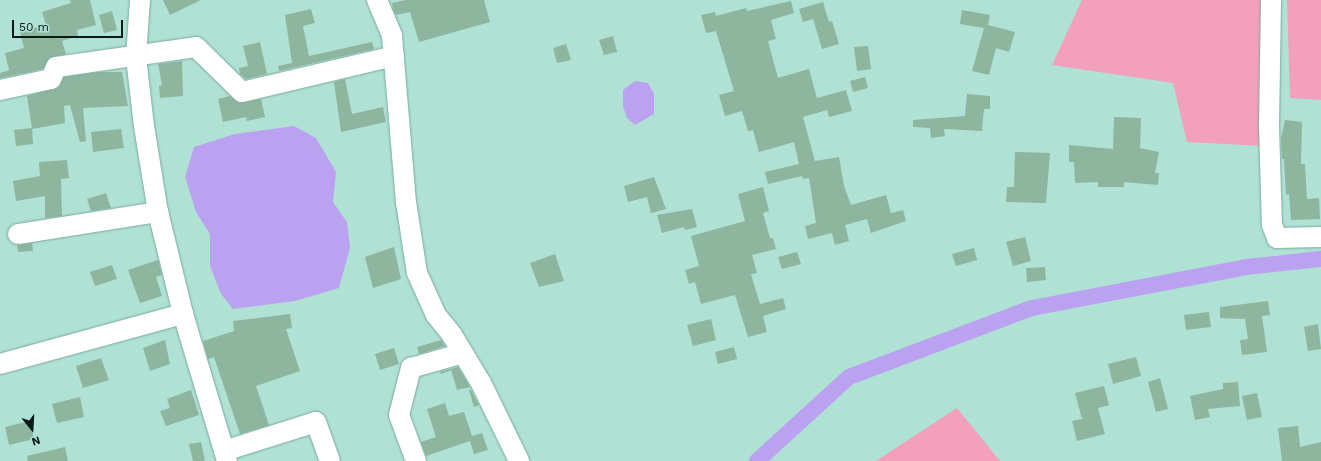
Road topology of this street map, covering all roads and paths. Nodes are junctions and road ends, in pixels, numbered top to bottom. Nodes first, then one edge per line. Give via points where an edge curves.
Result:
1 (140, 0) edge
2 (377, 0) edge
3 (1271, 0) edge
4 (394, 56) junction
5 (136, 57) junction
6 (0, 90) edge
7 (158, 212) junction
8 (18, 234) dead end
9 (1321, 237) edge
10 (183, 314) junction
11 (464, 353) junction
12 (0, 364) edge
13 (226, 456) edge
14 (330, 461) edge
15 (416, 461) edge
16 (519, 461) edge

1 - 5 street
2 - 4 street via 392,36
3 - 9 street via 1269,126 1272,225 1277,238
4 - 5 street via 242,92 196,47
4 - 11 street via 406,202 417,273 436,315
5 - 6 street via 56,66 52,78
5 - 7 street
7 - 8 street
7 - 10 street
10 - 12 street
10 - 13 street
11 - 15 street via 411,368 399,415
11 - 16 street
13 - 14 street via 316,422

